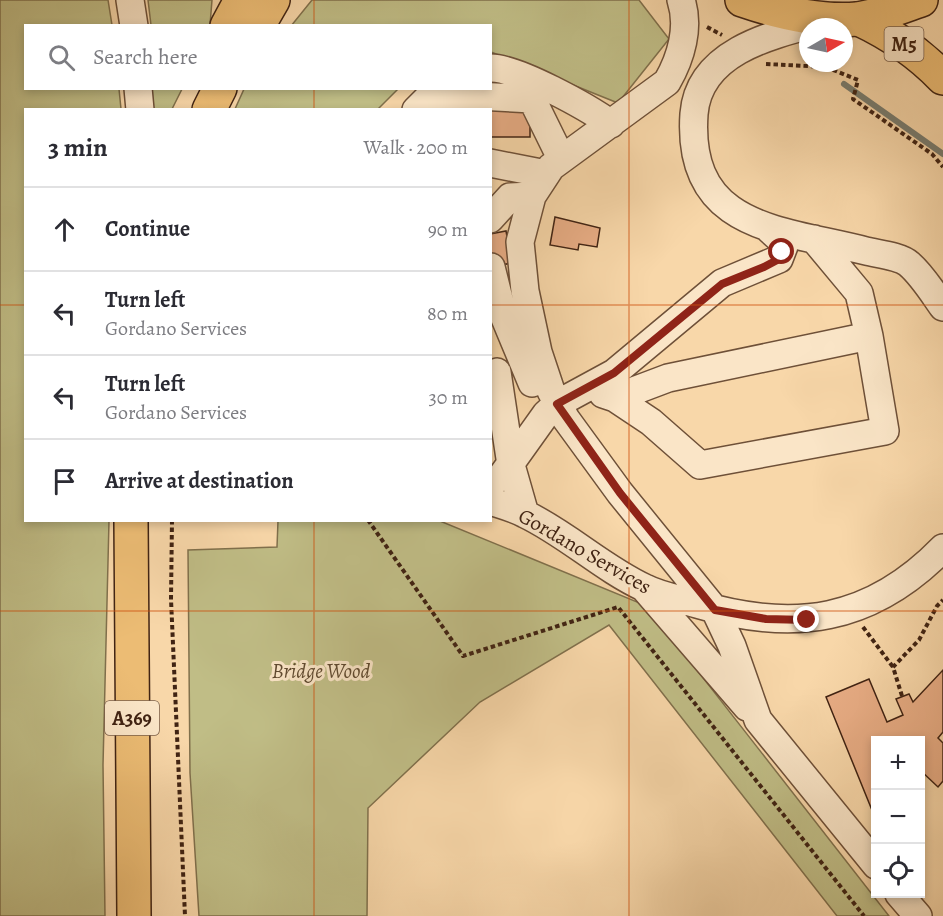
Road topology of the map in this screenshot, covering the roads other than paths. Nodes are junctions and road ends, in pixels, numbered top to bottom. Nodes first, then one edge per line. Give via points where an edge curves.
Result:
1 (130, 0) edge
2 (681, 0) edge
3 (742, 0) edge
4 (921, 0) edge
5 (259, 6) edge
6 (837, 18) edge
7 (850, 18) edge
8 (853, 21) edge
9 (134, 24) edge
10 (230, 24) edge
11 (799, 29) edge
12 (492, 68) edge
13 (943, 78) edge
14 (138, 90) edge
15 (194, 90) edge
16 (219, 90) edge
17 (436, 90) edge
18 (140, 108) edge
19 (186, 108) edge
20 (210, 108) edge
21 (418, 108) edge
22 (446, 108) edge
23 (611, 124) junction
24 (492, 163) edge
25 (546, 176) junction
26 (492, 217) edge
27 (770, 230) junction
28 (813, 239) junction
29 (908, 262) junction
30 (492, 271) edge
31 (943, 276) edge
32 (943, 307) edge
33 (869, 336) junction
34 (497, 372) dead end
35 (587, 389) junction
36 (615, 398) junction
37 (552, 409) junction
38 (511, 465) junction
39 (492, 482) edge
40 (492, 502) edge
41 (525, 514) junction
42 (131, 522) edge
43 (943, 548) edge
44 (645, 589) junction
45 (715, 610) junction
46 (758, 720) junction
47 (871, 859) edge
48 (902, 898) edge
49 (134, 916) edge
50 (918, 916) edge

1 - 9 lane
2 - 23 lane via 684,25 677,64 667,82
3 - 6 main road via 791,13
4 - 7 main road
5 - 10 main road
8 - 13 main road, M5 via 886,32
11 - 27 lane via 762,37 711,73 699,93 692,139 702,178 713,195 747,220
12 - 23 lane via 534,82
14 - 18 lane
15 - 19 main road
16 - 20 main road
17 - 21 lane
22 - 25 lane via 449,100 459,95 532,99
23 - 25 lane
24 - 25 lane
25 - 26 lane via 510,197
25 - 37 lane, Gordano Services via 520,242 525,291
27 - 28 lane
27 - 35 lane via 784,246 779,259 722,284 614,373
28 - 29 lane
28 - 33 lane via 859,293
29 - 31 lane
29 - 32 lane
30 - 37 lane via 502,311
33 - 36 lane via 668,378
33 - 36 lane via 885,431 700,465 651,422
34 - 38 lane
35 - 36 lane
35 - 37 lane
37 - 38 lane
37 - 45 lane, Gordano Services
38 - 39 lane
38 - 41 lane
40 - 41 lane, Gordano Services
41 - 44 lane, Gordano Services
42 - 49 main road, A369
43 - 45 lane, Gordano Services via 920,572 885,594 827,616 807,620 766,619
44 - 45 lane, Gordano Services
44 - 46 lane
45 - 46 lane, Gordano Services
46 - 47 lane, Gordano Services
48 - 50 lane

